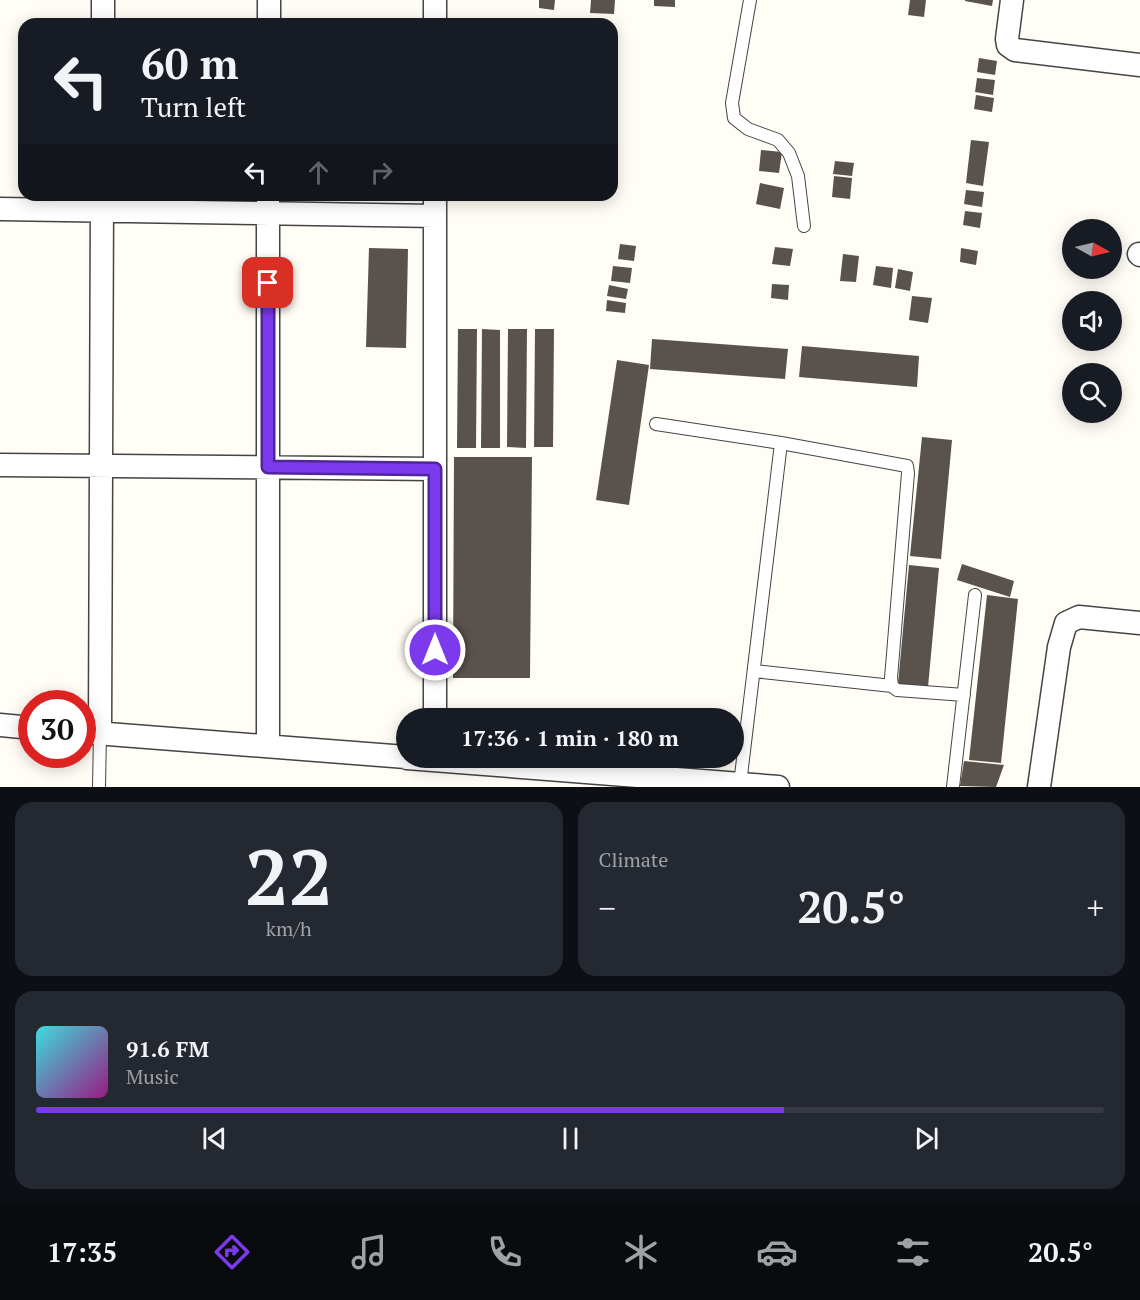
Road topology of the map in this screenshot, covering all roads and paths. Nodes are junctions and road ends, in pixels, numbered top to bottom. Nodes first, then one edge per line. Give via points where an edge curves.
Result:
1 (103, 0) edge
2 (269, 0) edge
3 (435, 0) edge
4 (750, 0) edge
5 (1012, 0) edge
6 (103, 18) edge
7 (268, 18) edge
8 (435, 18) edge
9 (1140, 65) edge
10 (102, 203) edge
11 (268, 204) edge
12 (435, 206) edge
13 (0, 209) edge
14 (804, 226) dead end
15 (656, 424) dead end
16 (781, 443) junction
17 (0, 465) edge
18 (101, 466) junction
19 (268, 467) junction
20 (435, 469) junction
21 (975, 595) dead end
22 (1140, 623) edge
23 (754, 671) junction
24 (892, 686) junction
25 (93, 690) edge
26 (964, 695) junction
27 (435, 708) edge
28 (0, 725) edge
29 (18, 727) edge
30 (96, 733) edge
31 (268, 747) junction
32 (396, 757) edge
33 (96, 767) edge
34 (545, 768) edge
35 (740, 784) junction
36 (99, 787) edge
37 (778, 787) edge
38 (953, 787) edge
39 (1039, 787) edge

1 - 6 street
2 - 7 street
3 - 8 street
4 - 14 lane via 732,103 734,118 748,129 777,140 789,153 798,176
5 - 9 street via 1007,39 1014,50
10 - 11 street
10 - 13 street
10 - 18 street
11 - 12 street
11 - 19 street
12 - 20 street
15 - 16 lane
16 - 23 lane
16 - 24 lane via 907,466
17 - 18 street
18 - 19 street
18 - 25 street
19 - 20 street
19 - 31 street
20 - 27 street
21 - 26 lane
22 - 39 street via 1078,616 1066,623 1059,646
23 - 24 lane
23 - 35 lane
24 - 26 lane via 897,690
26 - 38 lane
28 - 29 street
30 - 31 street
31 - 32 street
33 - 36 lane
34 - 35 street
35 - 37 street

